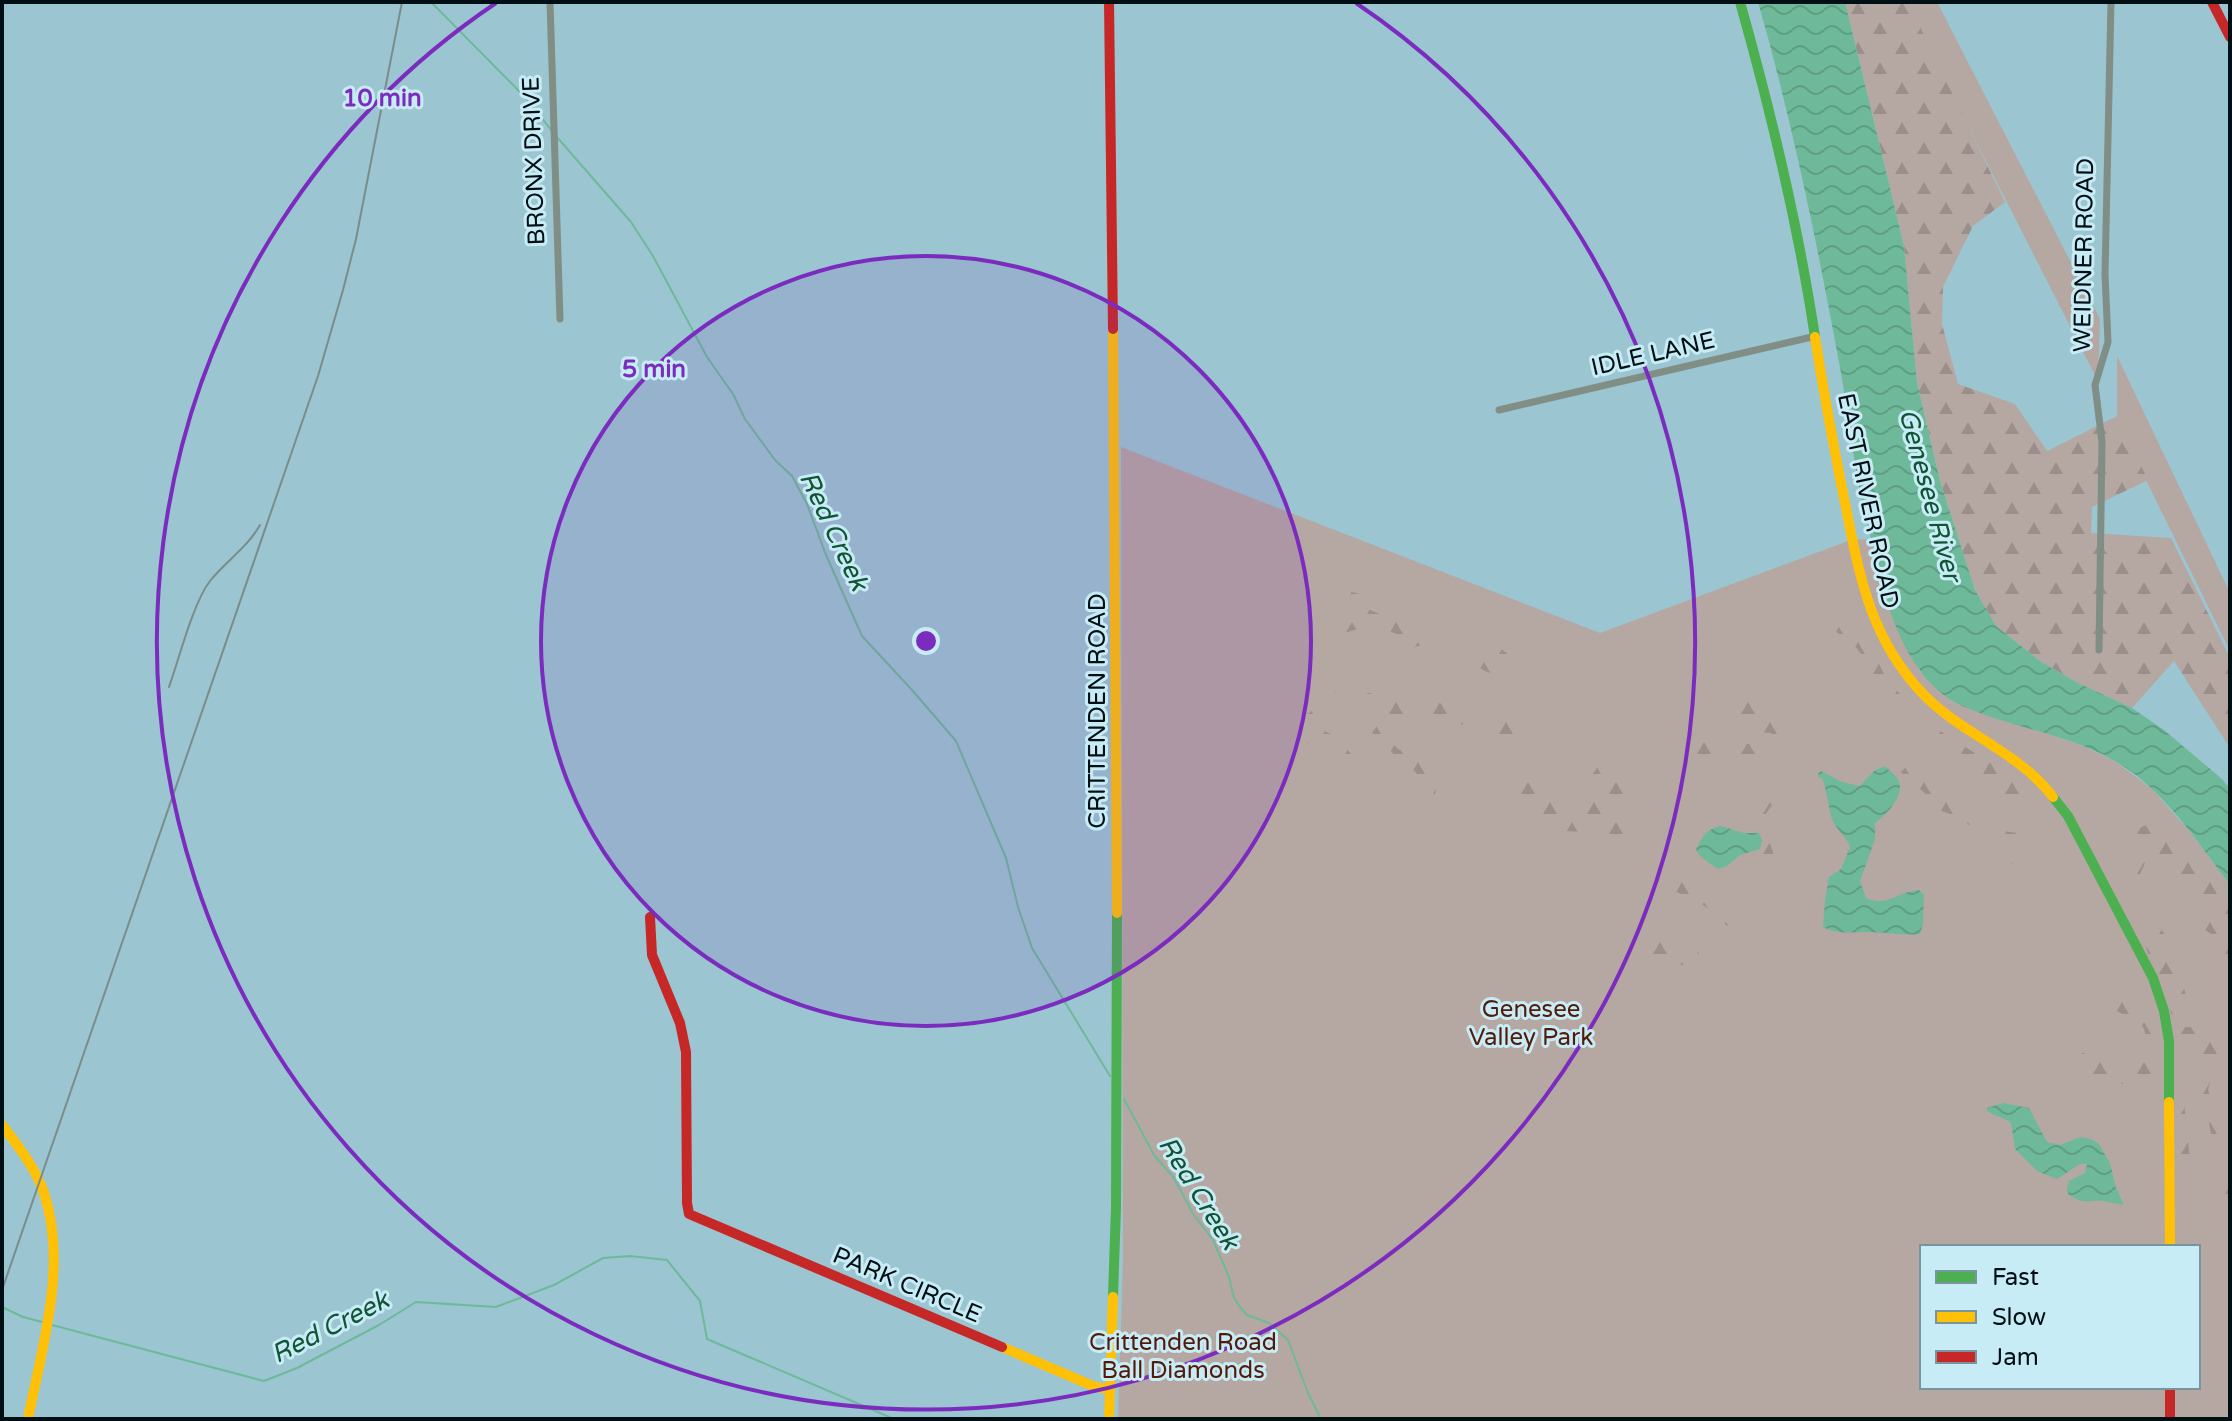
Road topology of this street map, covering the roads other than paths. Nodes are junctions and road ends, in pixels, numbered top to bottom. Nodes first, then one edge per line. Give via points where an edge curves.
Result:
1 (550, 2) edge
2 (1109, 2) edge
3 (1740, 2) edge
4 (2111, 2) edge
5 (2212, 2) edge
6 (2224, 16) edge
7 (2230, 37) edge
8 (560, 319) dead end
9 (1816, 336) junction
10 (1499, 410) dead end
11 (2099, 650) dead end
12 (650, 917) dead end
13 (2, 1125) edge
14 (2170, 1245) edge
15 (2170, 1389) edge
16 (1110, 1390) junction
17 (28, 1419) edge
18 (1109, 1419) edge
19 (2170, 1419) edge

1 - 8 street, BRONX DRIVE
2 - 16 street, CRITTENDEN ROAD via 1117,930
3 - 9 street, EAST RIVER ROAD via 1771,114
4 - 11 street, WEIDNER ROAD via 2108,342 2095,385 2102,442
5 - 6 street
6 - 7 street
9 - 10 street, IDLE LANE
9 - 14 street, EAST RIVER ROAD via 1853,540 1879,633 1933,704 2012,758 2050,792 2153,978 2169,1041
12 - 16 street, PARK CIRCLE via 652,955 686,1052 689,1214
13 - 17 street via 40,1183 54,1252
15 - 19 street
16 - 18 street, CRITTENDEN ROAD

